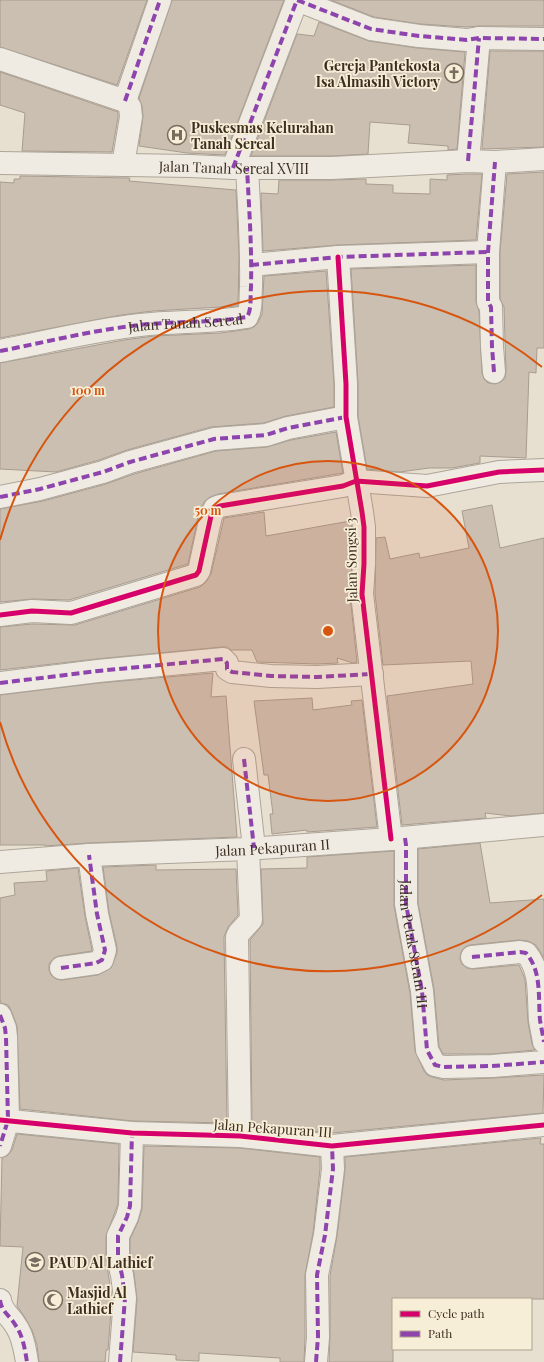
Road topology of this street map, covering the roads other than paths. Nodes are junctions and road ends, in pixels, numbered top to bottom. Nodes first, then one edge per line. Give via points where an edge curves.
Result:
1 (160, 0) edge
2 (297, 0) edge
3 (479, 38) junction
4 (544, 39) edge
5 (0, 59) edge
6 (125, 101) junction
7 (544, 159) edge
8 (468, 161) junction
9 (495, 162) junction
10 (0, 163) edge
11 (123, 164) junction
12 (240, 168) junction
13 (488, 252) junction
14 (338, 257) junction
15 (251, 266) junction
16 (0, 351) edge
17 (494, 372) dead end
18 (346, 417) junction
19 (544, 470) edge
20 (356, 481) junction
21 (0, 497) edge
22 (0, 615) edge
23 (372, 674) junction
24 (0, 683) edge
25 (244, 759) dead end
26 (544, 825) edge
27 (398, 838) junction
28 (251, 848) junction
29 (102, 858) junction
30 (0, 862) edge
31 (472, 957) dead end
32 (61, 968) dead end
33 (0, 1015) edge
34 (544, 1042) edge
35 (544, 1062) edge
36 (4, 1120) edge
37 (544, 1125) edge
38 (132, 1133) junction
39 (240, 1136) junction
40 (0, 1146) edge
41 (332, 1146) junction
42 (0, 1300) edge
43 (27, 1362) edge
44 (120, 1362) edge
45 (316, 1362) edge

1 - 6 street
2 - 3 street via 371,29 467,40
2 - 12 street
3 - 4 street
3 - 8 street
5 - 6 street
6 - 11 street via 130,107 131,117
7 - 9 street, Jalan Tanah Sereal XVIII
8 - 9 street, Jalan Tanah Sereal XVIII
8 - 12 street, Jalan Tanah Sereal XVIII via 332,168
9 - 13 street
10 - 11 street, Jalan Tanah Sereal XVIII
11 - 12 street, Jalan Tanah Sereal XVIII
12 - 15 street, Jalan Tanah Sereal
13 - 14 street
13 - 17 street via 488,302 491,307
14 - 15 street
14 - 18 street, Jalan Songsi 3
15 - 16 street, Jalan Tanah Sereal via 247,317 141,325
18 - 20 street, Jalan Songsi 3
18 - 21 street via 266,435 214,439 103,472
19 - 20 street via 499,472 427,486
20 - 22 street via 343,486 216,508 211,516 196,575 71,613 32,611
20 - 23 street, Jalan Songsi 3 via 364,527 362,594
23 - 24 street via 271,676 232,672 227,669 224,659
23 - 27 street, Jalan Songsi 3
25 - 28 street
26 - 27 street, Jalan Pekapuran II
27 - 28 street, Jalan Pekapuran II
27 - 35 street, Jalan Petak Serani III via 410,932 422,991 427,1050 436,1065 492,1066
28 - 29 street, Jalan Pekapuran II
28 - 39 street via 251,920 237,937
29 - 30 street, Jalan Pekapuran II
29 - 32 street via 97,914 105,950 102,960 96,964
31 - 34 street via 520,952 529,956 538,982
33 - 36 street via 6,1037
36 - 38 street, Jalan Pekapuran III
36 - 40 street
37 - 41 street, Jalan Pekapuran III
38 - 39 street, Jalan Pekapuran III
38 - 44 street via 130,1206 118,1236 118,1259 124,1298
39 - 41 street, Jalan Pekapuran III
41 - 45 street via 333,1169 326,1235 317,1275
42 - 43 street via 1,1308 17,1326

